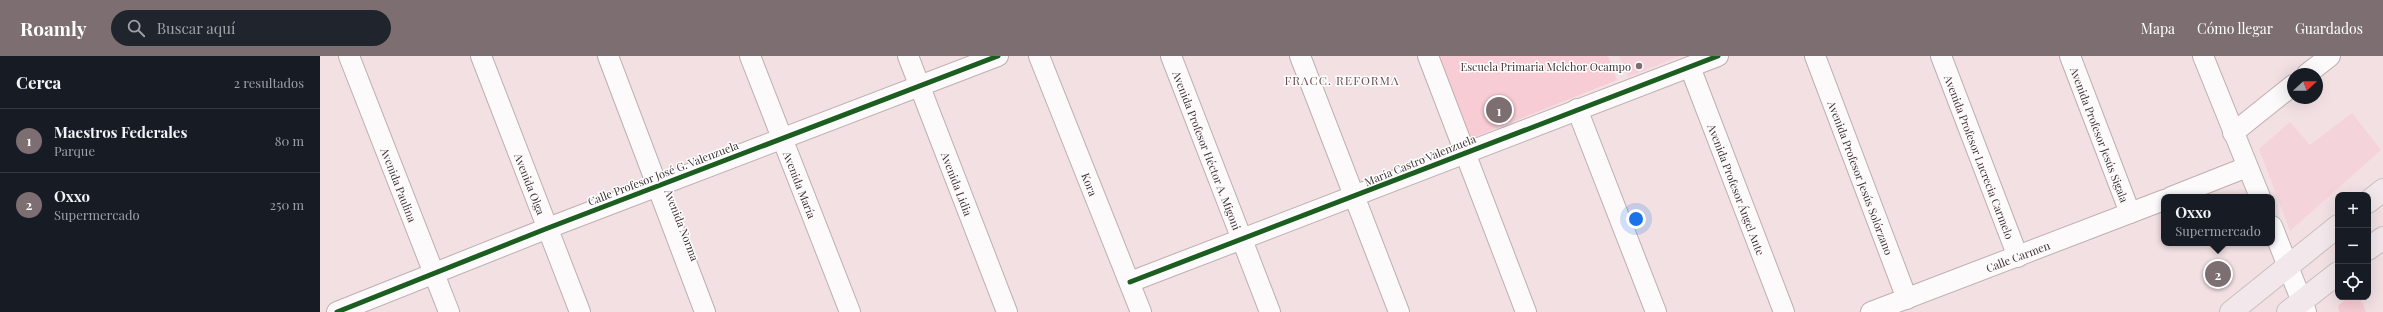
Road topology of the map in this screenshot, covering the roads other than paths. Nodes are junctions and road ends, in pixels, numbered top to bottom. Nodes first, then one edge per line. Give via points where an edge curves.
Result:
1 (349, 56) edge
2 (481, 56) edge
3 (608, 56) edge
4 (750, 56) edge
5 (908, 56) edge
6 (998, 56) edge
7 (1039, 56) edge
8 (1171, 56) edge
9 (1300, 56) edge
10 (1428, 56) edge
11 (1718, 56) edge
12 (1814, 56) edge
13 (1941, 56) edge
14 (2070, 56) edge
15 (2203, 56) edge
16 (2330, 56) edge
17 (1690, 67) junction
18 (2315, 68) edge
19 (920, 87) junction
20 (2287, 90) edge
21 (1577, 109) junction
22 (2234, 133) junction
23 (782, 139) junction
24 (1464, 152) junction
25 (2247, 167) junction
26 (656, 186) junction
27 (2383, 190) edge
28 (2179, 194) edge
29 (2259, 194) edge
30 (1355, 197) junction
31 (2371, 200) edge
32 (2161, 201) edge
33 (2130, 213) junction
34 (548, 228) junction
35 (2335, 228) edge
36 (2275, 233) edge
37 (2383, 238) edge
38 (1243, 240) junction
39 (2371, 247) edge
40 (2018, 257) junction
41 (2289, 265) junction
42 (435, 272) junction
43 (2335, 276) edge
44 (1130, 282) junction
45 (1907, 299) junction
46 (2299, 308) edge
47 (337, 312) edge
48 (449, 312) edge
49 (580, 312) edge
50 (705, 312) edge
51 (850, 312) edge
52 (1007, 312) edge
53 (1141, 312) edge
54 (1270, 312) edge
55 (1399, 312) edge
56 (1526, 312) edge
57 (1656, 312) edge
58 (1784, 312) edge
59 (1871, 312) edge
60 (2231, 312) edge

1 - 42 street, Avenida Paulina
2 - 34 street, Avenida Olga
3 - 26 street, Avenida Norma
4 - 23 street, Avenida María
5 - 19 street, Avenida Lidia
6 - 19 street, Calle Profesor José G. Valenzuela
7 - 44 street, Kora
8 - 38 street, Avenida Profesor Héctor A. Migoni
9 - 30 street
10 - 24 street
11 - 17 street, María Castro Valenzuela
12 - 45 street, Avenida Profesor Jesús Solórzano
13 - 40 street, Avenida Profesor Lucrecia Carmelo
14 - 33 street, Avenida Profesor Jesús Sigala
15 - 22 street
16 - 18 street
17 - 21 street, María Castro Valenzuela
17 - 58 street, Avenida Profesor Ángel Ante
19 - 23 street, Calle Profesor José G. Valenzuela
19 - 52 street, Avenida Lidia
20 - 22 street
21 - 24 street, María Castro Valenzuela
21 - 57 street
22 - 25 street
23 - 26 street, Calle Profesor José G. Valenzuela
23 - 51 street, Avenida María
24 - 30 street, María Castro Valenzuela
24 - 56 street
25 - 28 street
25 - 29 street
26 - 34 street, Calle Profesor José G. Valenzuela
26 - 50 street, Avenida Norma
27 - 31 main road
30 - 38 street, María Castro Valenzuela
30 - 55 street
32 - 33 street, Calle Carmen
33 - 40 street, Calle Carmen
34 - 42 street, Calle Profesor José G. Valenzuela
34 - 49 street, Avenida Olga
35 - 41 main road
36 - 41 street
37 - 39 main road
38 - 44 street, María Castro Valenzuela
38 - 54 street, Avenida Profesor Héctor A. Migoni
40 - 45 street, Calle Carmen
41 - 46 street
41 - 60 main road
42 - 47 street, Calle Profesor José G. Valenzuela
42 - 48 street, Avenida Paulina
43 - 46 main road
44 - 53 street, Kora
45 - 59 street, Calle Carmen

